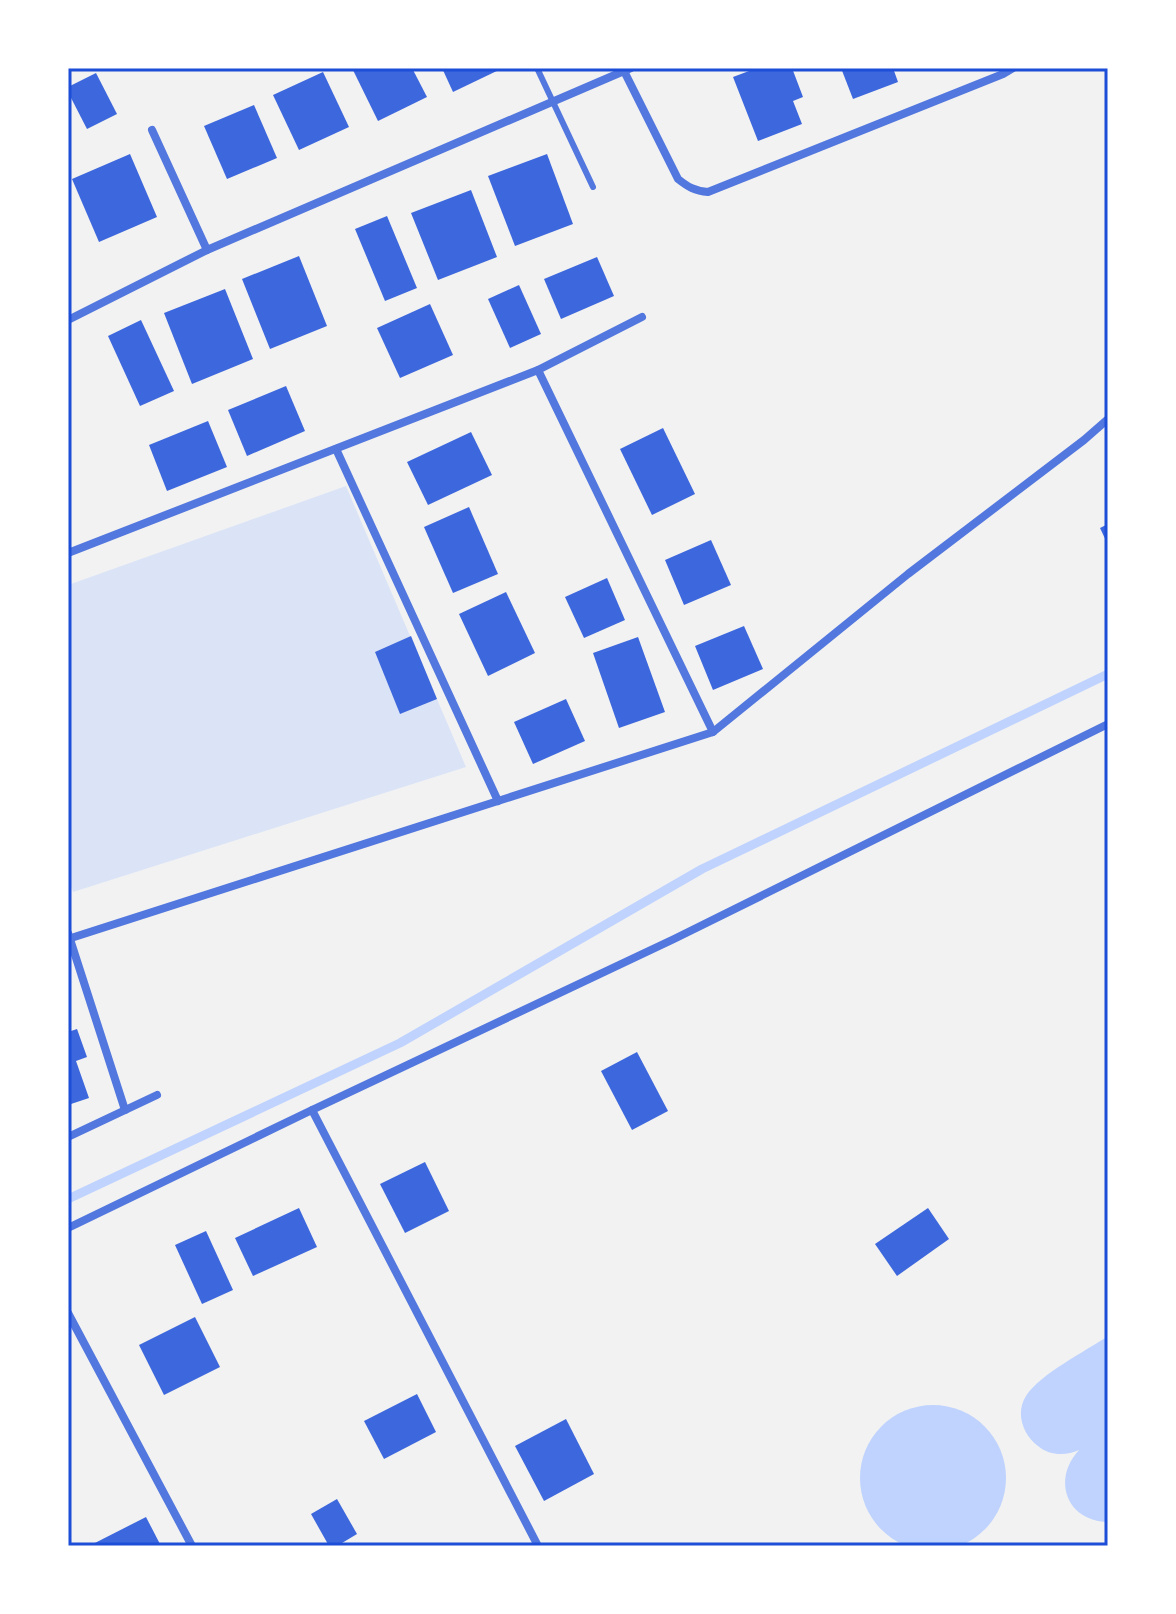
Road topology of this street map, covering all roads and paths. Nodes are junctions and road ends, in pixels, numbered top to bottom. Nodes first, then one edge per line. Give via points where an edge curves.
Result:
1 (537, 68) edge
2 (1013, 68) edge
3 (628, 70) edge
4 (553, 102) junction
5 (152, 130) dead end
6 (593, 187) dead end
7 (207, 250) junction
8 (642, 317) dead end
9 (68, 320) edge
10 (538, 370) junction
11 (1108, 419) edge
12 (336, 449) junction
13 (68, 553) edge
14 (1108, 724) edge
15 (713, 732) junction
16 (498, 801) junction
17 (69, 937) edge
18 (157, 1095) dead end
19 (125, 1110) junction
20 (312, 1110) junction
21 (68, 1137) edge
22 (68, 1228) edge
23 (68, 1313) edge
24 (192, 1546) edge
25 (538, 1546) edge

1 - 4 lane
2 - 3 street via 708,192 678,179
3 - 4 street
4 - 6 lane
4 - 7 street
5 - 7 street
7 - 9 street
8 - 10 street
10 - 12 street
10 - 15 street
11 - 15 street
12 - 13 street
12 - 16 street
14 - 20 street via 674,939
15 - 16 street
16 - 17 street
17 - 19 street
18 - 19 street
19 - 21 street
20 - 22 street
20 - 25 street
23 - 24 street

